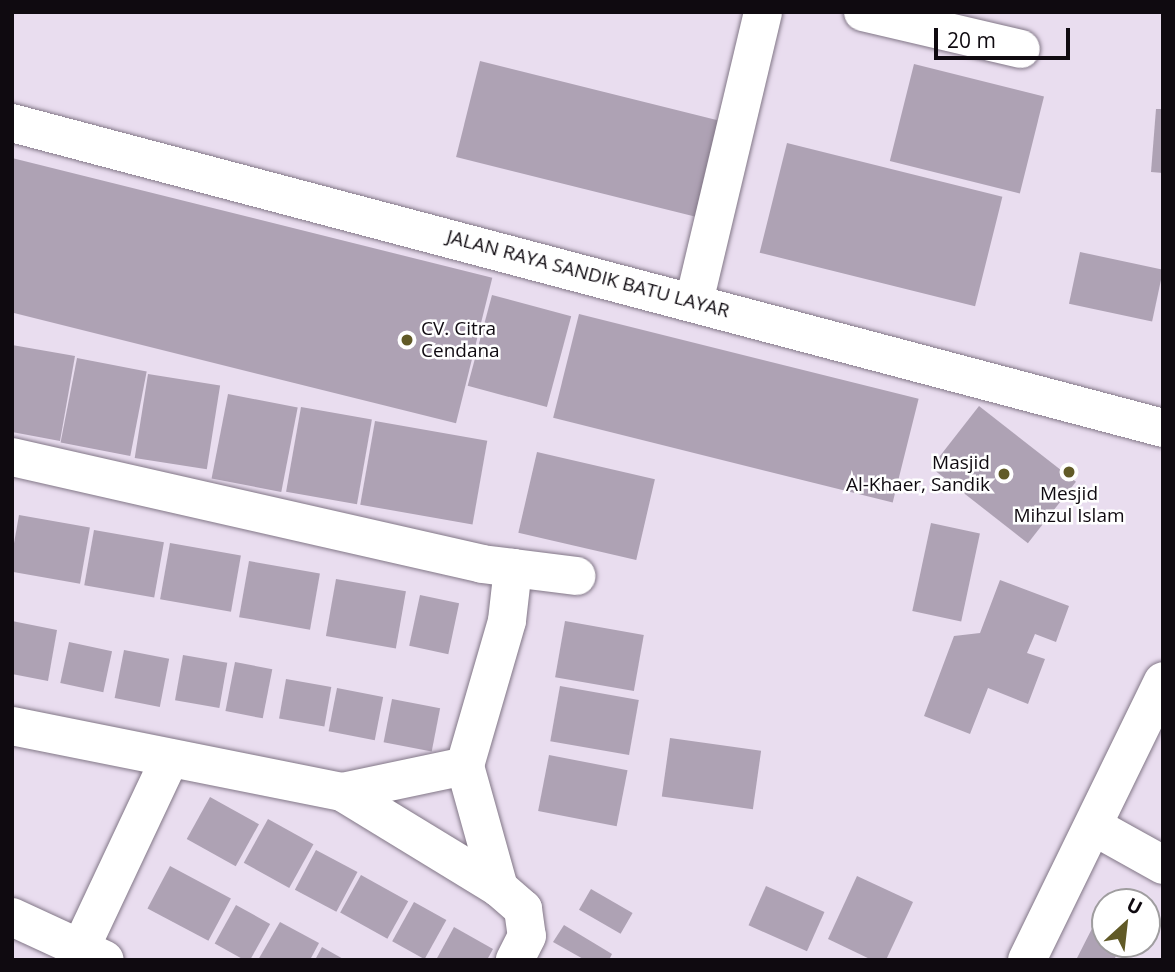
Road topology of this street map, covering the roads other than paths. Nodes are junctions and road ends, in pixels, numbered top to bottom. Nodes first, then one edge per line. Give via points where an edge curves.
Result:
1 (763, 12) edge
2 (863, 12) edge
3 (1021, 49) dead end
4 (12, 123) edge
5 (694, 302) junction
6 (1163, 428) edge
7 (12, 457) edge
8 (513, 568) junction
9 (576, 576) dead end
10 (1163, 681) edge
11 (12, 726) edge
12 (170, 758) junction
13 (465, 766) junction
14 (342, 792) junction
15 (1093, 826) junction
16 (1163, 865) edge
17 (499, 888) junction
18 (12, 917) edge
19 (87, 956) edge
20 (514, 960) edge
21 (1027, 960) edge

1 - 5 street
2 - 3 street
4 - 5 street, JALAN RAYA SANDIK BATU LAYAR
5 - 6 street, JALAN RAYA SANDIK BATU LAYAR
7 - 8 street
8 - 9 street
8 - 13 street via 507,621
10 - 15 street
11 - 12 street
12 - 14 street
12 - 19 street
13 - 14 street
13 - 17 street
14 - 17 street
15 - 16 street
15 - 21 street
17 - 20 street via 523,909 527,936
18 - 19 street

